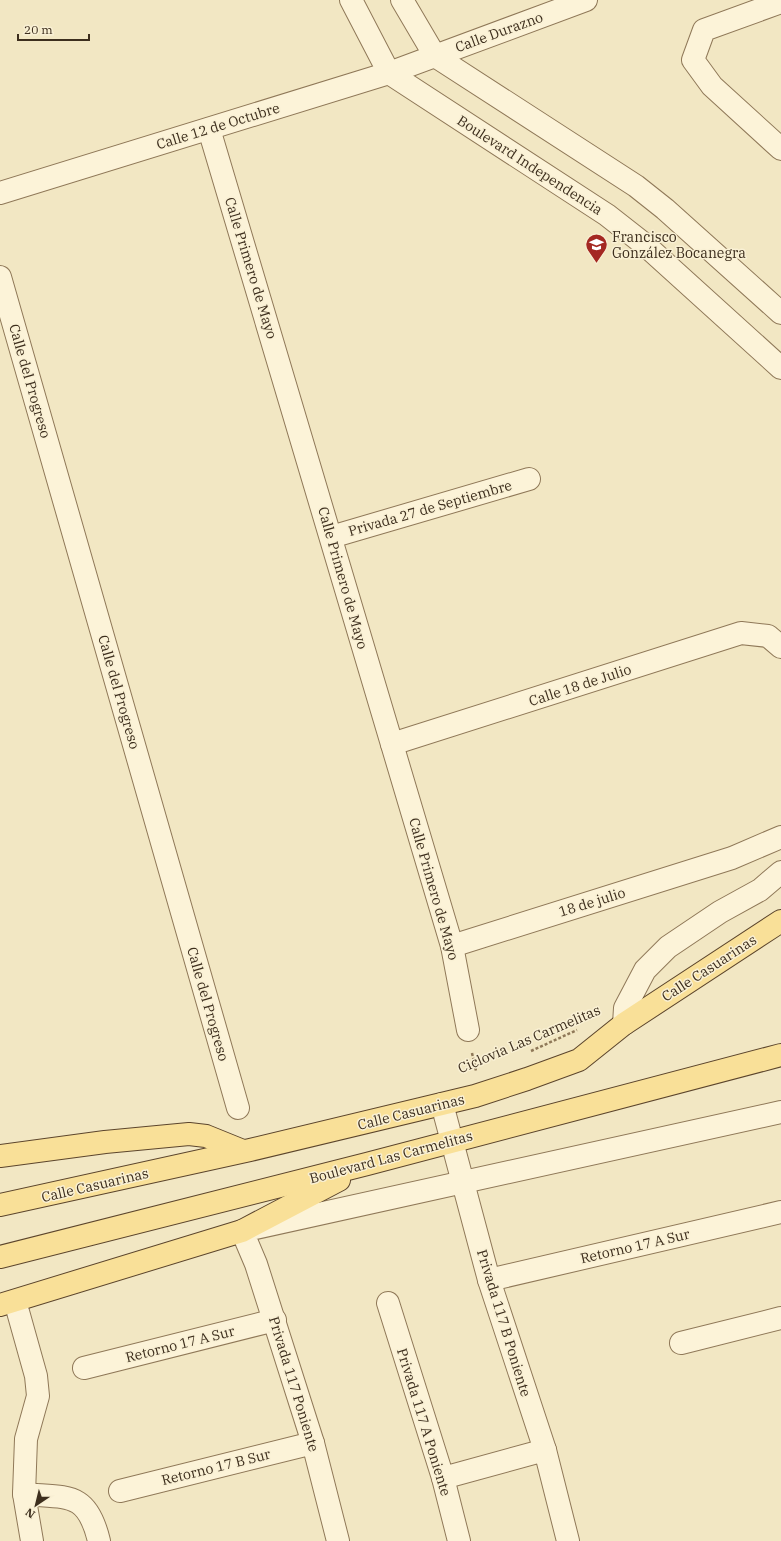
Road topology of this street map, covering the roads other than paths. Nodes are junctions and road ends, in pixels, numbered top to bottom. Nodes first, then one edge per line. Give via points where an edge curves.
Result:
1 (351, 0) edge
2 (402, 0) edge
3 (586, 0) edge
4 (781, 2) edge
5 (435, 56) junction
6 (389, 74) junction
7 (209, 129) junction
8 (781, 149) edge
9 (0, 194) edge
10 (0, 276) edge
11 (781, 313) edge
12 (781, 368) edge
13 (529, 479) dead end
14 (331, 537) junction
15 (774, 642) edge
16 (392, 744) junction
17 (781, 837) edge
18 (781, 872) edge
19 (781, 921) edge
20 (452, 946) junction
21 (624, 1024) junction
22 (468, 1030) dead end
23 (781, 1055) edge
24 (442, 1104) junction
25 (238, 1108) dead end
26 (781, 1112) edge
27 (452, 1141) junction
28 (243, 1151) junction
29 (0, 1156) edge
30 (367, 1164) junction
31 (463, 1183) junction
32 (0, 1205) edge
33 (781, 1212) edge
34 (242, 1231) junction
35 (0, 1257) edge
36 (489, 1280) junction
37 (7, 1303) edge
38 (388, 1304) dead end
39 (781, 1318) edge
40 (275, 1320) junction
41 (681, 1343) dead end
42 (84, 1368) dead end
43 (313, 1443) junction
44 (545, 1450) junction
45 (443, 1478) junction
46 (120, 1491) dead end
47 (24, 1494) junction
48 (32, 1541) edge
49 (99, 1541) edge
50 (338, 1541) edge
51 (459, 1541) edge
52 (568, 1541) edge

1 - 6 street, Boulevard Independencia
2 - 5 street
3 - 5 street, Calle Durazno
4 - 8 street via 704,30 693,60 712,86
5 - 6 street, Calle 12 de Octubre
5 - 11 street via 636,186
6 - 7 street, Calle 12 de Octubre
6 - 12 street, Boulevard Independencia via 606,215 644,244
7 - 9 street, Calle 12 de Octubre
7 - 14 street, Calle Primero de Mayo
10 - 25 street, Calle del Progreso
13 - 14 street, Privada 27 de Septiembre
14 - 16 street, Calle Primero de Mayo
15 - 16 street, Calle 18 de Julio via 741,633
16 - 20 street, Calle Primero de Mayo
17 - 20 street, 18 de julio via 732,858
18 - 21 street via 760,890 720,912 668,947 645,970 625,1008
19 - 21 main road, Calle Casuarinas
20 - 22 street, Calle Primero de Mayo
21 - 24 main road, Calle Casuarinas via 579,1060 475,1096
23 - 27 main road, Boulevard Las Carmelitas
24 - 27 street, Privada 117 B Poniente
24 - 28 main road, Calle Casuarinas
26 - 31 street
27 - 30 main road, Boulevard Las Carmelitas
27 - 31 street, Privada 117 B Poniente
28 - 29 main road via 206,1136 188,1134
28 - 32 main road, Calle Casuarinas
30 - 34 main road
30 - 35 main road, Boulevard Las Carmelitas
31 - 34 street
31 - 36 street, Privada 117 B Poniente
33 - 36 street, Retorno 17 A Sur
34 - 37 main road
34 - 40 street, Privada 117 Poniente
36 - 44 street, Privada 117 B Poniente
37 - 47 street via 36,1376 38,1396 26,1439
38 - 45 street, Privada 117 A Poniente
39 - 41 street
40 - 42 street, Retorno 17 A Sur
40 - 43 street, Privada 117 Poniente
43 - 46 street, Retorno 17 B Sur
43 - 50 street, Privada 117 Poniente
44 - 45 street
44 - 52 street, Privada 117 B Poniente
45 - 51 street, Privada 117 A Poniente
47 - 48 street
47 - 49 street via 72,1499 84,1506 95,1524

